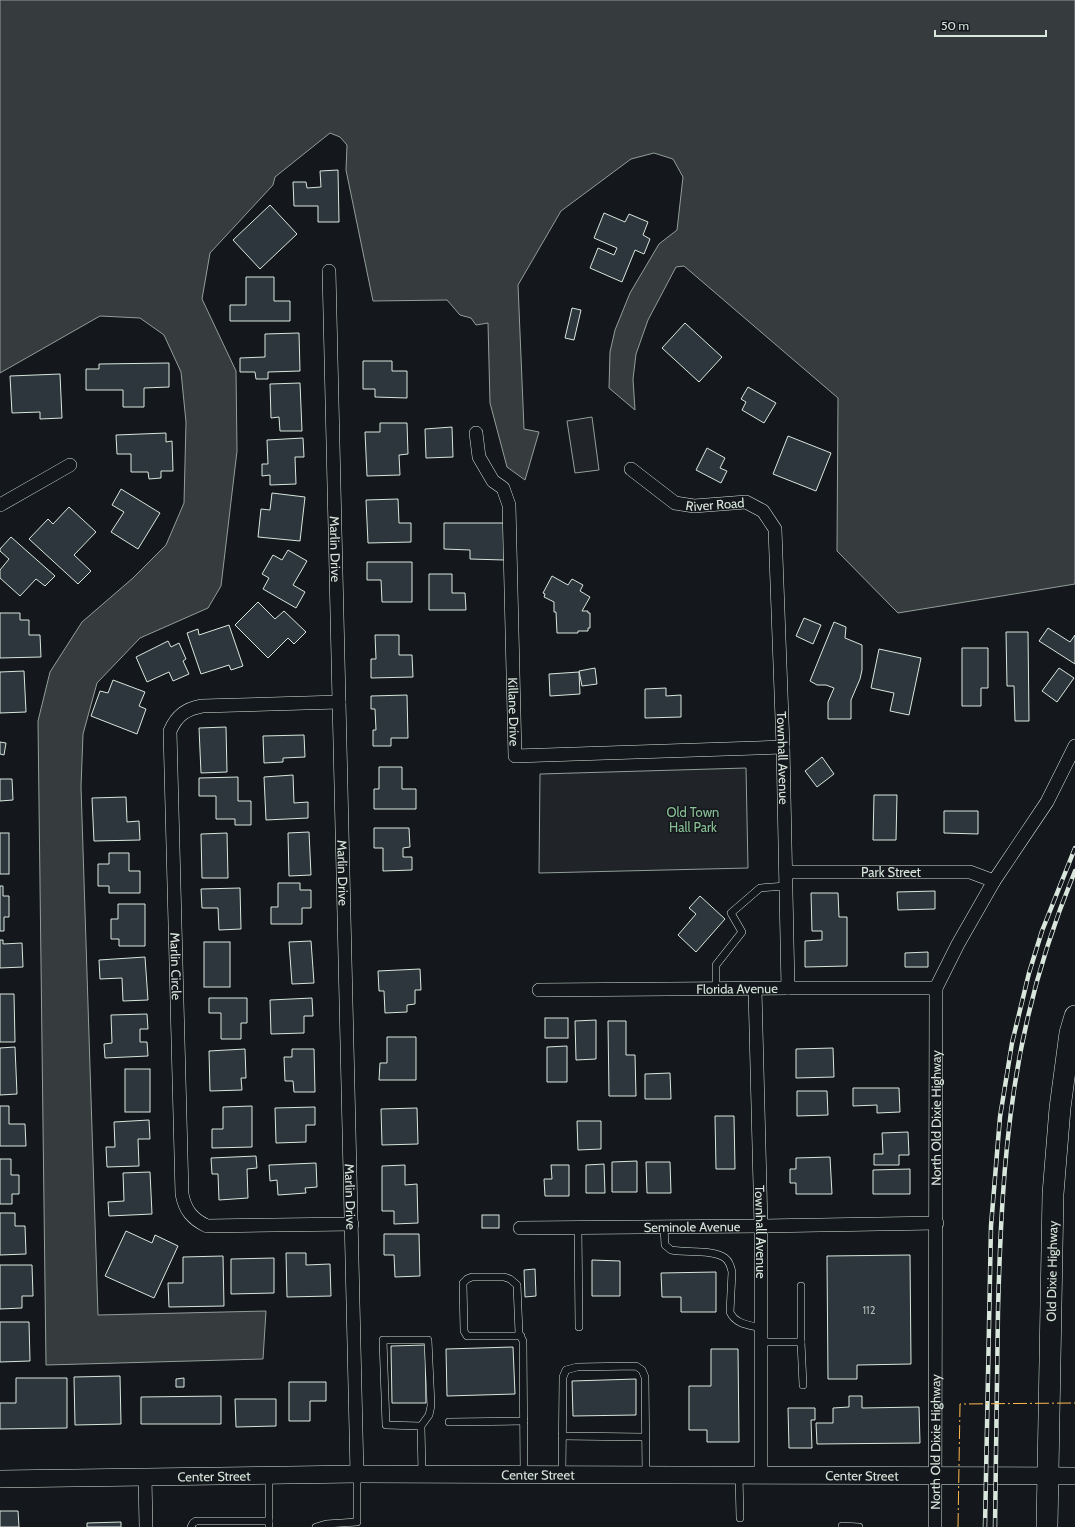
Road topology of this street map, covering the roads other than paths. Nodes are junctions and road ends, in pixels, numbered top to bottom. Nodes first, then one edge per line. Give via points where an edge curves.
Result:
1 (329, 271) dead end
2 (476, 434) dead end
3 (70, 465) dead end
4 (631, 469) dead end
5 (0, 506) edge
6 (775, 529) joint
7 (339, 702) junction
8 (1075, 746) edge
9 (783, 747) junction
10 (786, 872) junction
11 (994, 881) junction
12 (786, 886) junction
13 (788, 988) junction
14 (936, 988) junction
15 (716, 989) junction
16 (755, 989) junction
17 (538, 990) dead end
18 (1075, 1016) edge
19 (937, 1223) junction
20 (352, 1224) junction
21 (761, 1226) junction
22 (578, 1227) junction
23 (664, 1227) junction
24 (520, 1228) dead end
25 (801, 1286) dead end
26 (579, 1327) dead end
27 (761, 1328) junction
28 (520, 1336) junction
29 (761, 1342) junction
30 (801, 1342) junction
31 (803, 1385) dead end
32 (524, 1421) junction
33 (449, 1422) dead end
34 (421, 1426) junction
35 (562, 1436) junction
36 (644, 1437) junction
37 (358, 1474) junction
38 (422, 1474) junction
39 (524, 1475) junction
40 (562, 1475) junction
41 (646, 1475) junction
42 (739, 1475) junction
43 (761, 1475) junction
44 (269, 1476) junction
45 (936, 1476) junction
46 (1048, 1476) junction
47 (1075, 1476) edge
48 (146, 1477) junction
49 (0, 1479) edge
50 (740, 1518) dead end
51 (269, 1524) edge
52 (842, 1526) edge
53 (146, 1527) edge
54 (191, 1527) edge
55 (316, 1527) edge
56 (859, 1527) edge
57 (935, 1527) edge
58 (1047, 1527) edge

1 - 7 street, Marlin Drive
2 - 9 street, Killane Drive via 479,457 493,481 503,488 509,504 515,756
3 - 5 street
4 - 6 street, River Road via 675,503 694,506 746,502 763,511
6 - 9 street, Townhall Avenue
7 - 20 street, Marlin Drive
7 - 20 street, Marlin Circle via 202,706 182,713 170,730 184,1204 189,1214 207,1226
8 - 11 street, North Old Dixie Highway via 1047,802
9 - 10 street, Townhall Avenue
10 - 11 street, Park Street via 970,872
10 - 12 street, Townhall Avenue
11 - 14 street, North Old Dixie Highway
12 - 13 street, Townhall Avenue
12 - 15 lane via 760,888 731,912 742,932 716,965
13 - 14 street, Florida Avenue
13 - 16 street, Florida Avenue
14 - 19 street, North Old Dixie Highway
15 - 16 street, Florida Avenue
15 - 17 street, Florida Avenue
16 - 21 street, Townhall Avenue
18 - 46 main road, Old Dixie Highway via 1070,1033 1060,1108 1053,1194
19 - 21 street, Seminole Avenue
19 - 45 street, North Old Dixie Highway
20 - 37 street, Marlin Drive
21 - 23 street, Seminole Avenue
21 - 27 street, Townhall Avenue
22 - 23 street, Seminole Avenue
22 - 24 street, Seminole Avenue
22 - 26 lane
23 - 27 lane via 665,1245 671,1250 712,1253 725,1257 732,1272 732,1316 738,1322
25 - 30 lane
27 - 29 street, Townhall Avenue
28 - 28 lane via 516,1285 504,1277 467,1279 463,1283 464,1331 467,1336
28 - 32 lane via 523,1341
29 - 30 lane
29 - 43 street, Townhall Avenue
30 - 31 lane
32 - 33 lane
32 - 39 lane
34 - 34 lane via 386,1425 383,1340 428,1340 431,1406 429,1415
34 - 38 lane
35 - 36 lane
35 - 36 lane via 563,1376 566,1370 577,1367 636,1366 642,1370 645,1377
35 - 40 lane
36 - 41 lane
37 - 38 street, Center Street
37 - 44 street, Center Street
37 - 55 lane via 357,1522
38 - 39 street, Center Street
39 - 40 street, Center Street
40 - 41 street, Center Street
41 - 42 street, Center Street
42 - 43 street, Center Street
42 - 50 lane
43 - 45 street, Center Street
44 - 48 street, Center Street
44 - 51 lane
45 - 46 street, Center Street
45 - 57 street, North Old Dixie Highway
46 - 47 street, Center Street
46 - 58 main road, Old Dixie Highway
48 - 49 street, Center Street
48 - 53 street
51 - 54 lane via 196,1521
52 - 56 lane

